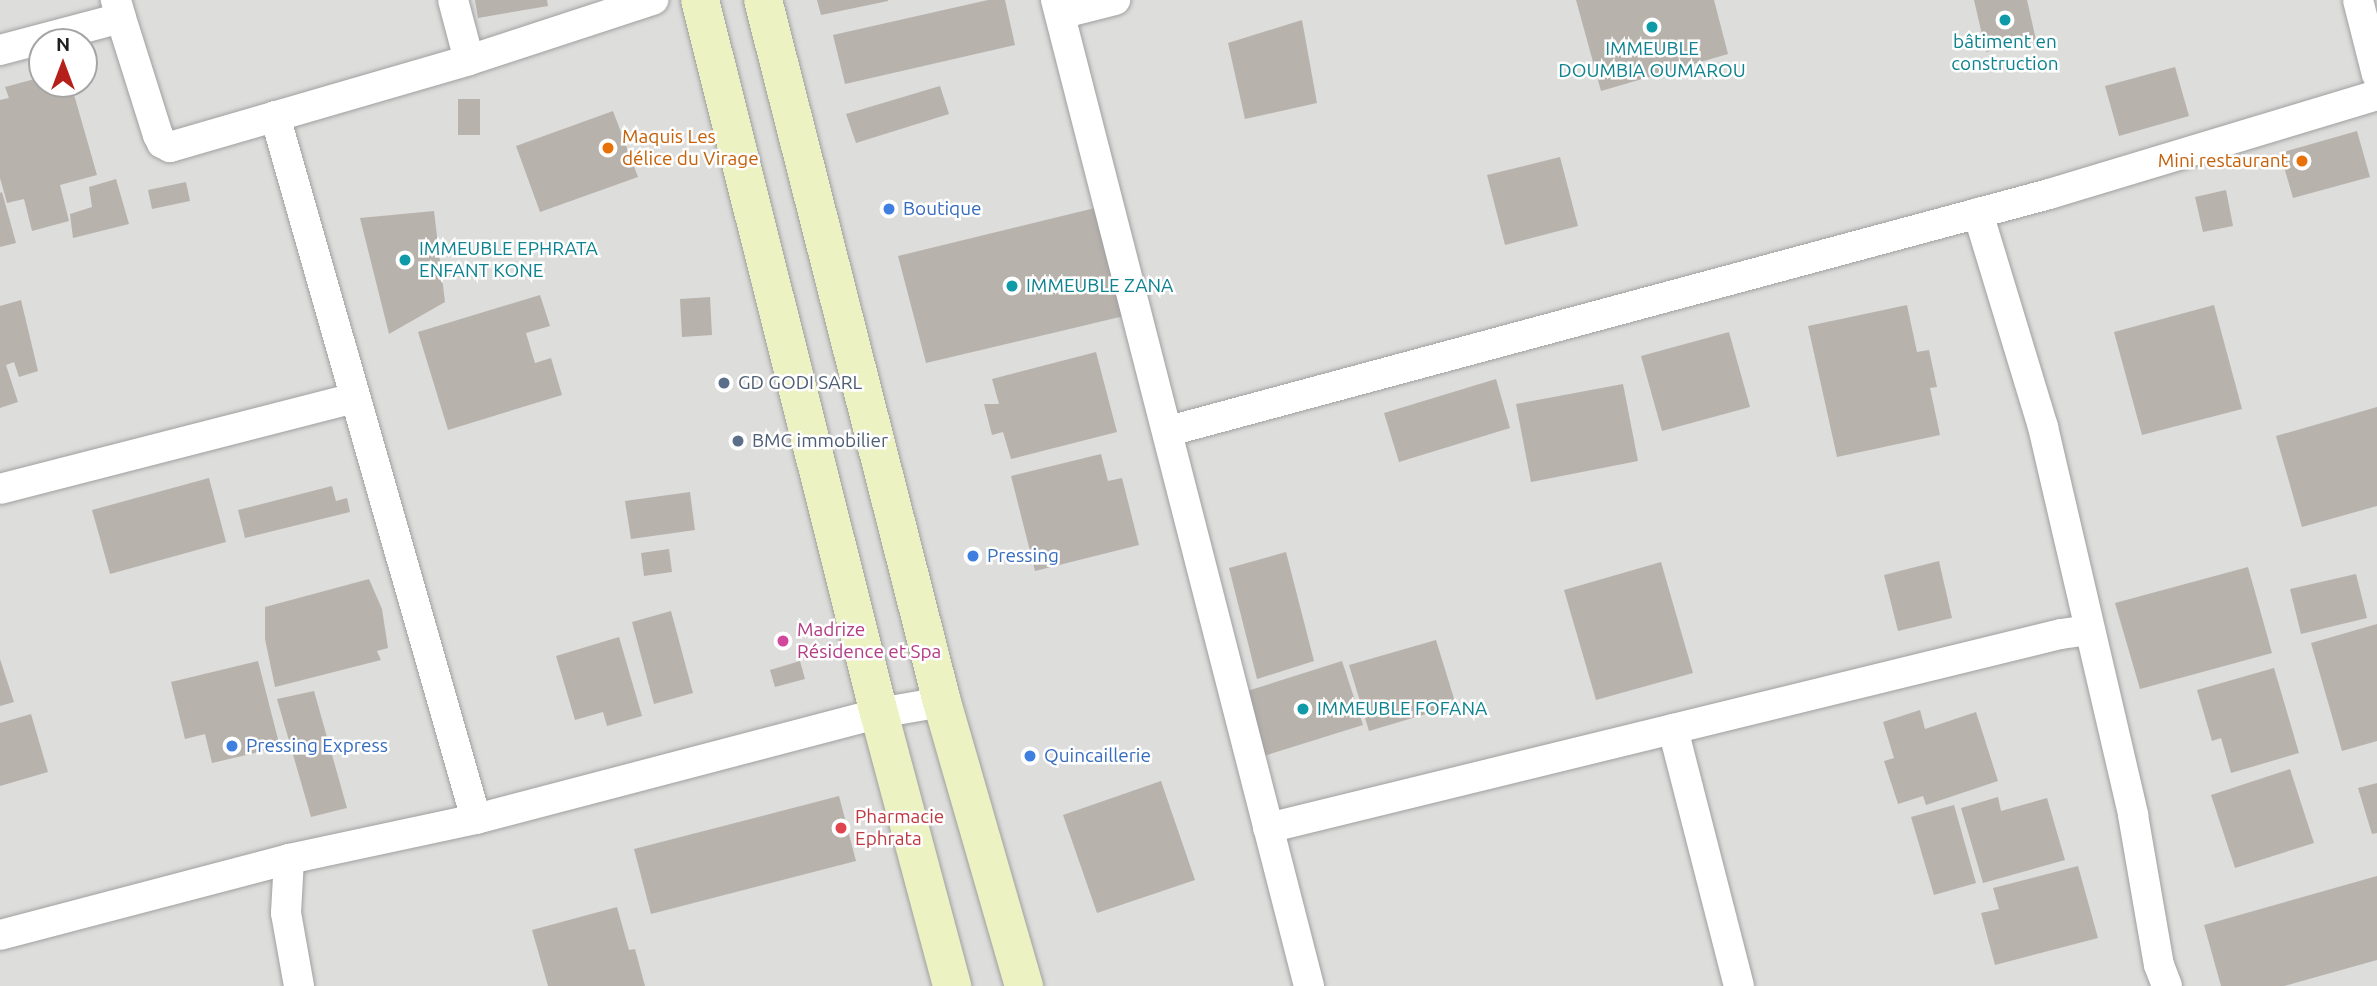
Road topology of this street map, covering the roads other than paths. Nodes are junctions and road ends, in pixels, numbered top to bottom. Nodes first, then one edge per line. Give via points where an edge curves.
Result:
1 (453, 0) edge
2 (653, 0) edge
3 (700, 0) edge
4 (763, 0) edge
5 (1115, 0) edge
6 (2358, 0) edge
7 (1058, 7) edge
8 (118, 9) edge
9 (0, 50) edge
10 (469, 60) junction
11 (2377, 75) edge
12 (2377, 95) edge
13 (275, 116) junction
14 (1978, 213) junction
15 (354, 398) junction
16 (1169, 431) junction
17 (0, 489) edge
18 (2090, 630) junction
19 (942, 702) junction
20 (879, 713) junction
21 (1673, 729) junction
22 (476, 819) junction
23 (1268, 828) junction
24 (289, 859) junction
25 (0, 935) edge
26 (299, 986) edge
27 (952, 986) edge
28 (1024, 986) edge
29 (1309, 986) edge
30 (1739, 986) edge
31 (2167, 986) edge

1 - 10 street
2 - 10 street
3 - 20 main road
4 - 19 main road
5 - 7 street
6 - 11 street
7 - 16 street
8 - 9 street
8 - 13 street via 162,143 170,147
10 - 13 street
12 - 14 street
13 - 15 street
14 - 16 street
14 - 18 street via 2043,427
15 - 17 street
15 - 22 street
16 - 23 street
18 - 21 street
18 - 31 street
19 - 20 street
19 - 28 main road
20 - 22 street
20 - 27 main road
21 - 23 street
21 - 30 street
22 - 24 street
23 - 29 street
24 - 25 street
24 - 26 street via 286,913

